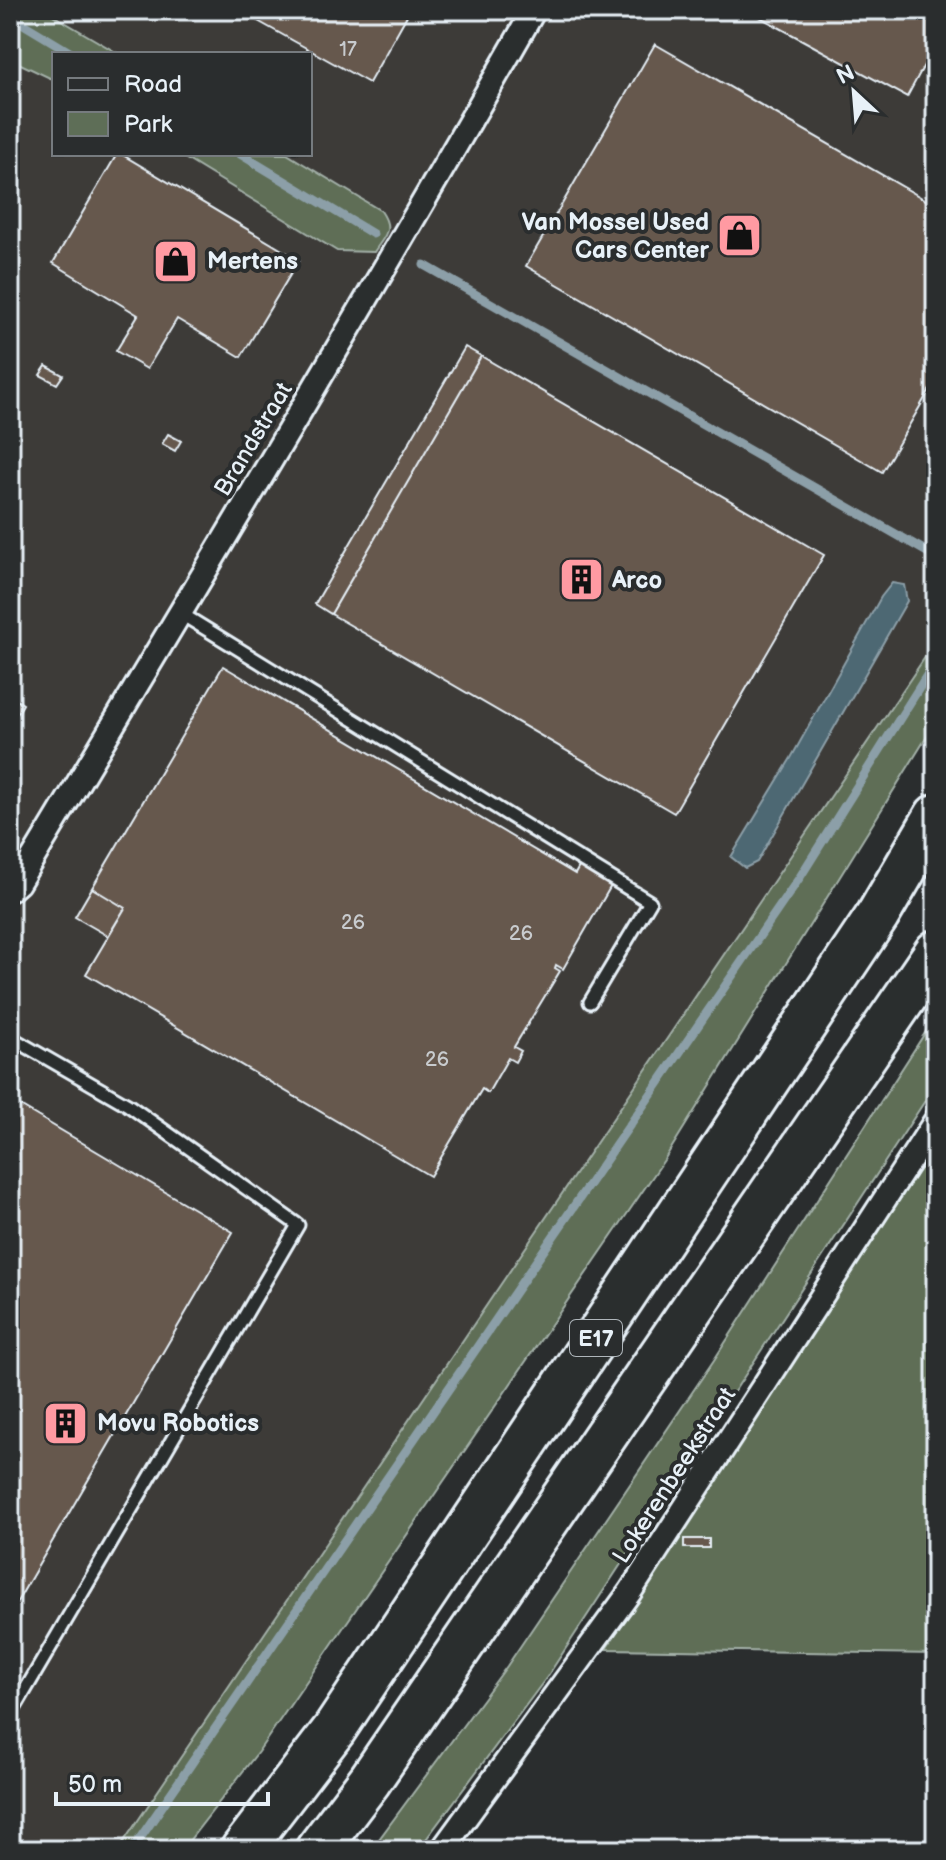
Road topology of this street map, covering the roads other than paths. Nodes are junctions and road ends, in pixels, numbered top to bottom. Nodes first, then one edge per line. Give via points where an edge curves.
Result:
1 (534, 10) edge
2 (180, 613) junction
3 (936, 816) edge
4 (10, 890) edge
5 (936, 952) edge
6 (590, 1002) dead end
7 (10, 1037) edge
8 (936, 1120) edge
9 (10, 1716) edge
10 (242, 1850) edge
11 (317, 1850) edge
12 (442, 1850) edge

1 - 2 street, Brandstraat
2 - 4 street, Brandstraat
2 - 6 lane via 650,902
3 - 10 highway, E17 via 878,915 343,1717
5 - 11 highway, E17
7 - 9 lane via 128,1105 298,1225
8 - 12 street, Lokerenbeekstraat via 630,1592

